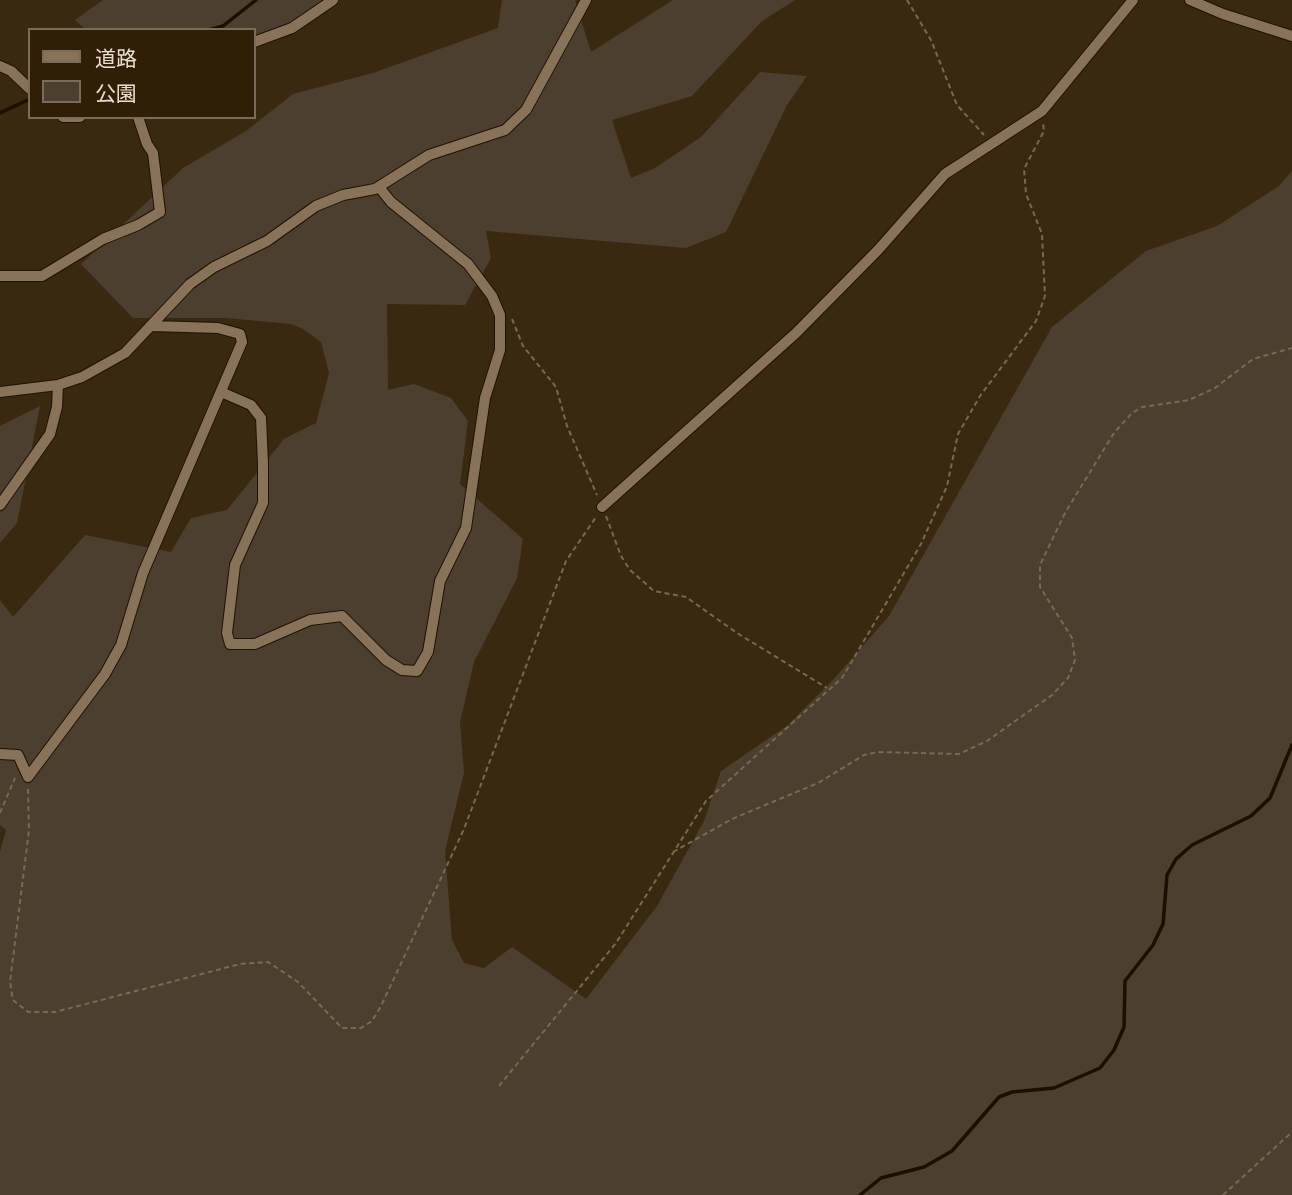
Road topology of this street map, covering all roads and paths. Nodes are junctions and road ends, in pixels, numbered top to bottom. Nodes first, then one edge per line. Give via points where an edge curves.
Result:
1 (333, 0) edge
2 (586, 0) edge
3 (908, 0) edge
4 (1133, 0) edge
5 (1190, 0) edge
6 (1292, 36) edge
7 (256, 41) edge
8 (0, 66) edge
9 (28, 87) edge
10 (1042, 111) junction
11 (139, 119) edge
12 (991, 142) junction
13 (379, 187) junction
14 (0, 276) edge
15 (494, 303) junction
16 (152, 326) junction
17 (1292, 348) edge
18 (58, 385) junction
19 (0, 392) edge
20 (221, 393) junction
21 (0, 505) edge
22 (602, 507) junction
23 (828, 689) junction
24 (0, 754) edge
25 (22, 761) junction
26 (28, 777) junction
27 (0, 813) edge
28 (673, 853) junction
29 (499, 1086) dead end
30 (1292, 1132) edge
31 (1223, 1195) edge

1 - 7 street via 292,28
2 - 13 street via 526,110 505,130 429,155
3 - 12 path via 957,105
4 - 10 street
5 - 6 street
8 - 9 street
10 - 12 street
10 - 23 path via 1044,131 1024,169 1026,194 1042,234 1045,296 1036,321 958,434 947,486 921,544 842,678
11 - 14 street via 153,153 160,212 42,276
12 - 22 street via 945,174 796,333
13 - 15 street via 468,264
13 - 16 street via 316,206 267,241 214,267 190,284
15 - 20 street via 500,315 500,350 485,398 466,528 440,581 428,652 417,671 402,670 386,660 342,616 310,620 255,644 230,644 235,565 263,503 263,464 261,418 251,405
15 - 22 path via 509,312 523,346 556,387
16 - 18 street via 125,353
16 - 20 street via 218,328 240,334 242,342
17 - 28 path via 1253,359 1215,388 1189,400 1142,407 1114,433 1065,513 1040,565 1040,587 1072,638 1075,660 1069,678 1052,695 987,741 960,754 864,755 818,783 732,819
18 - 19 street
18 - 21 street via 50,434
20 - 26 street via 143,573 121,645 105,674
22 - 23 path via 621,556 654,591 686,597
22 - 26 path via 566,561 464,829 381,1006 361,1028 342,1028 298,982 268,961 240,964 55,1012 28,1012 13,1000 10,982 29,830
23 - 28 path via 706,801
24 - 25 street via 18,755
25 - 26 street
25 - 27 path
28 - 29 path via 616,943
30 - 31 path

